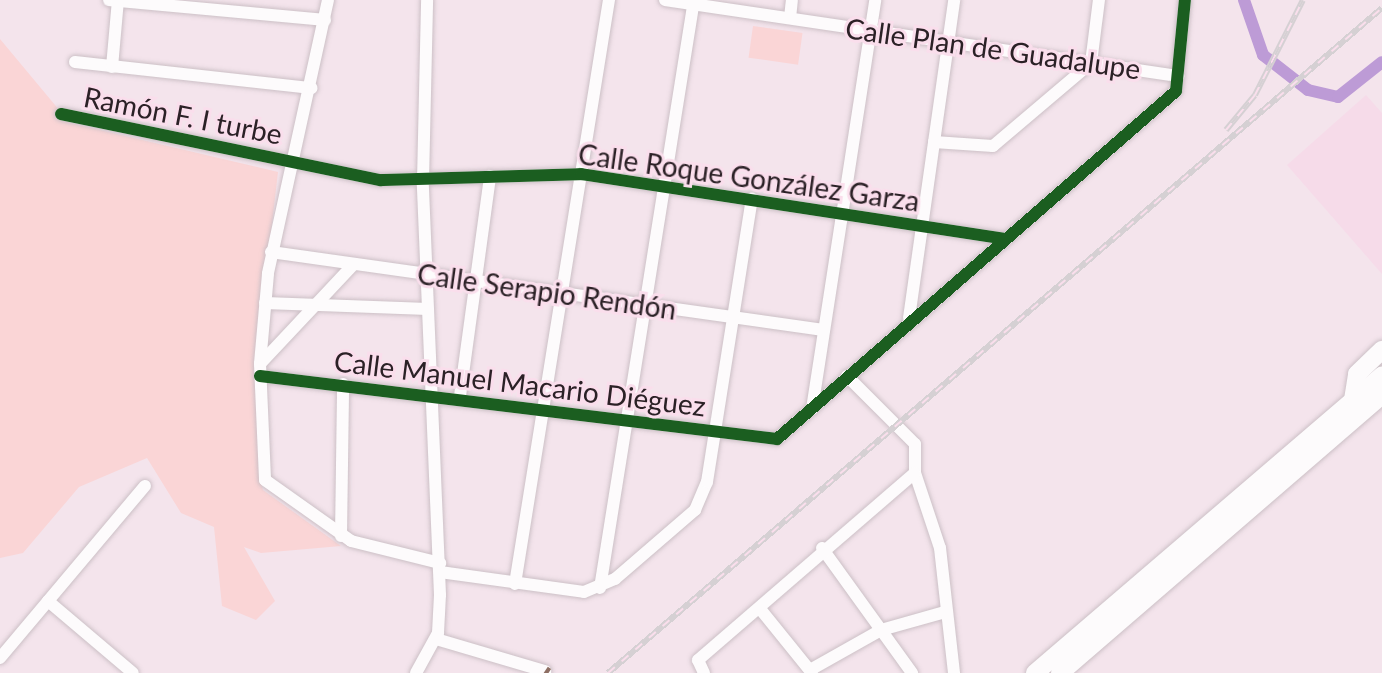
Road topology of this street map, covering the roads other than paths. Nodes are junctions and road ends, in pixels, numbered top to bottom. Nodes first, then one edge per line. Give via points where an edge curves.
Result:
1 (109, 0) edge
2 (118, 0) edge
3 (328, 0) edge
4 (427, 0) edge
5 (609, 0) edge
6 (665, 0) edge
7 (792, 0) edge
8 (875, 0) edge
9 (954, 0) edge
10 (1099, 0) edge
11 (1185, 0) edge
12 (694, 2) edge
13 (790, 18) junction
14 (325, 20) junction
15 (870, 30) junction
16 (948, 42) junction
17 (75, 62) dead end
18 (1091, 63) junction
19 (112, 67) junction
20 (1178, 76) junction
21 (312, 88) junction
22 (61, 114) dead end
23 (934, 142) junction
24 (297, 161) junction
25 (581, 174) junction
26 (490, 176) junction
27 (423, 181) junction
28 (664, 188) junction
29 (752, 199) junction
30 (842, 212) junction
31 (922, 225) junction
32 (1004, 239) junction
33 (271, 252) junction
34 (354, 264) junction
35 (426, 274) junction
36 (476, 281) junction
37 (562, 293) junction
38 (265, 303) junction
39 (646, 305) junction
40 (316, 306) junction
41 (428, 309) junction
42 (730, 317) junction
43 (909, 318) junction
44 (824, 330) junction
45 (1382, 350) edge
46 (260, 370) junction
47 (847, 376) junction
48 (1382, 376) edge
49 (343, 384) junction
50 (431, 393) junction
51 (1382, 395) edge
52 (460, 396) junction
53 (1367, 406) edge
54 (544, 408) junction
55 (812, 409) junction
56 (627, 420) junction
57 (712, 431) junction
58 (915, 473) junction
59 (145, 486) dead end
60 (341, 536) junction
61 (822, 548) junction
62 (440, 572) junction
63 (515, 584) junction
64 (600, 588) junction
65 (48, 601) junction
66 (761, 610) junction
67 (945, 612) junction
68 (881, 630) junction
69 (436, 639) junction
70 (0, 658) edge
71 (545, 671) edge
72 (811, 672) edge
73 (133, 673) edge
74 (416, 673) edge
75 (704, 673) edge
76 (912, 673) edge
77 (954, 673) edge
78 (1035, 673) edge
79 (1060, 673) edge

1 - 2 street
2 - 14 street
2 - 19 street
3 - 14 street
4 - 27 street
5 - 25 street
6 - 12 street, Calle Plan de Guadalupe
7 - 13 street
8 - 15 street
9 - 16 street
10 - 18 street
11 - 20 street
12 - 13 street, Calle Plan de Guadalupe
12 - 28 street
13 - 15 street, Calle Plan de Guadalupe
14 - 21 street
15 - 16 street, Calle Plan de Guadalupe
15 - 30 street
16 - 18 street, Calle Plan de Guadalupe
16 - 23 street
17 - 19 street
18 - 20 street, Calle Plan de Guadalupe
18 - 23 street via 993,146
19 - 21 street
20 - 32 street via 1176,91
21 - 24 street
22 - 24 street, Ramón F. I turbe
23 - 31 street
24 - 27 street, Calle Roque González Garza
24 - 33 street
25 - 26 street, Calle Roque González Garza
25 - 28 street, Calle Roque González Garza
25 - 37 street
26 - 27 street, Calle Roque González Garza
26 - 36 street
27 - 35 street
28 - 29 street, Calle Roque González Garza
28 - 39 street
29 - 30 street, Calle Roque González Garza
29 - 42 street
30 - 31 street, Calle Roque González Garza
30 - 44 street
31 - 32 street, Calle Roque González Garza
31 - 43 street
32 - 43 street
33 - 34 street, Calle Serapio Rendón
33 - 38 street
34 - 35 street, Calle Serapio Rendón
34 - 40 street
35 - 36 street, Calle Serapio Rendón
35 - 41 street
36 - 37 street, Calle Serapio Rendón
36 - 52 street
37 - 39 street, Calle Serapio Rendón
37 - 54 street
38 - 40 street
38 - 46 street
39 - 42 street, Calle Serapio Rendón
39 - 56 street
40 - 41 street
40 - 46 street
41 - 50 street
42 - 44 street, Calle Serapio Rendón
42 - 57 street
43 - 47 street
44 - 55 street
45 - 53 highway via 1357,374
46 - 49 street, Calle Manuel Macario Diéguez
46 - 60 street via 270,488
47 - 55 street
47 - 58 street via 913,440
48 - 53 highway
49 - 50 street, Calle Manuel Macario Diéguez
49 - 60 street
50 - 52 street, Calle Manuel Macario Diéguez
50 - 62 street
51 - 53 highway
52 - 54 street, Calle Manuel Macario Diéguez
53 - 78 highway
53 - 79 highway
54 - 56 street, Calle Manuel Macario Diéguez
54 - 63 street
55 - 57 street, Calle Manuel Macario Diéguez via 773,440
56 - 57 street, Calle Manuel Macario Diéguez
56 - 64 street
57 - 64 street via 706,488 695,510
58 - 61 street
58 - 67 street via 940,548
59 - 65 street
60 - 62 street
61 - 66 street
61 - 68 street
62 - 63 street
62 - 69 street
63 - 64 street via 565,594
65 - 70 street
65 - 73 street
66 - 72 street
66 - 75 street via 698,660
67 - 68 street
67 - 77 street
68 - 72 street
68 - 76 street
69 - 71 street
69 - 74 street

